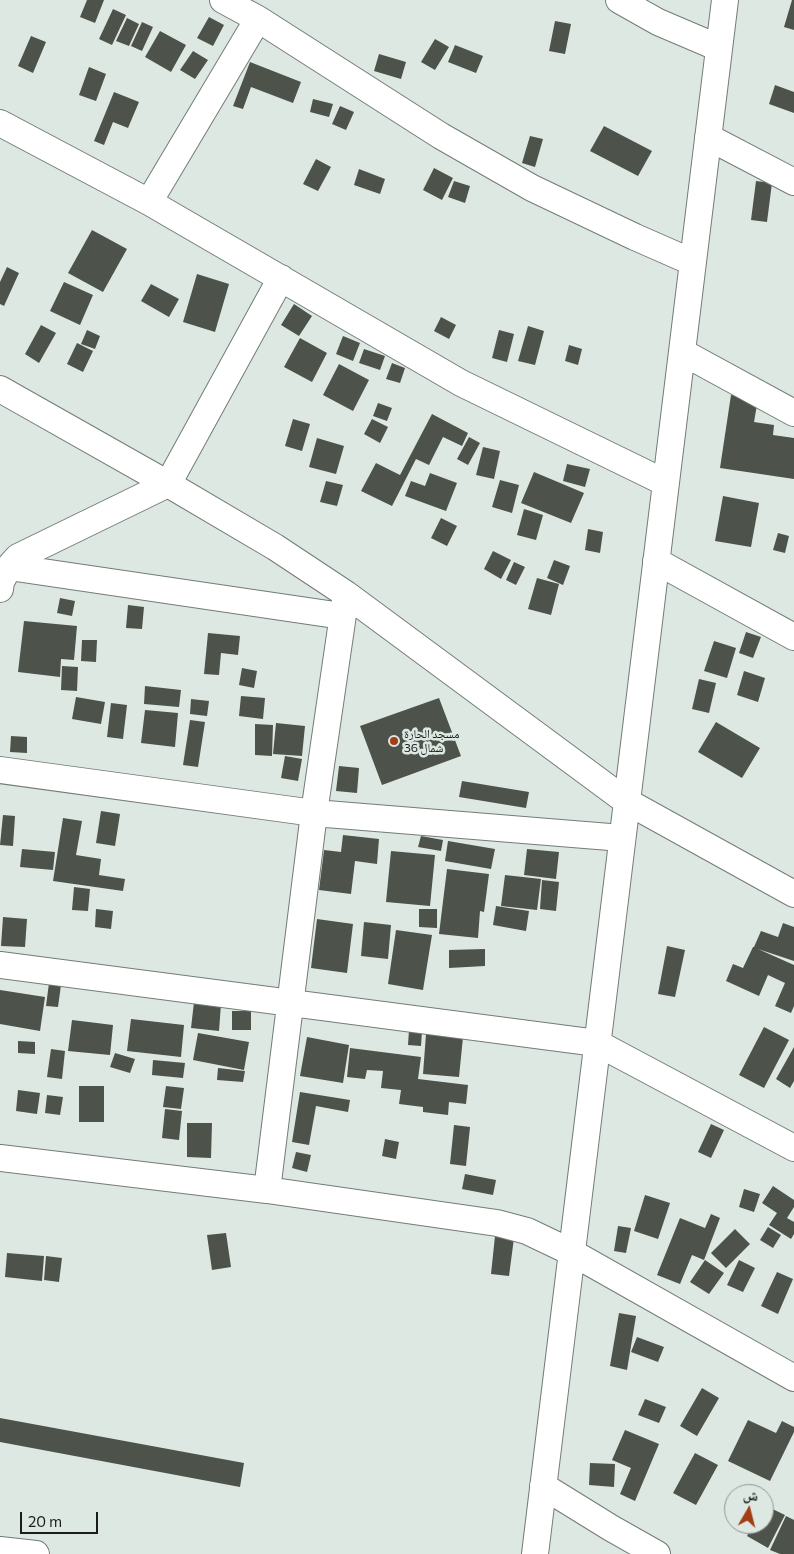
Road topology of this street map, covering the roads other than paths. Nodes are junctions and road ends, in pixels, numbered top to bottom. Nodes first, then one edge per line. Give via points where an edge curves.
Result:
1 (618, 0) edge
2 (725, 0) edge
3 (240, 7) edge
4 (719, 48) junction
5 (0, 123) edge
6 (708, 137) junction
7 (794, 182) edge
8 (149, 202) junction
9 (692, 262) junction
10 (281, 278) junction
11 (682, 352) junction
12 (0, 388) edge
13 (794, 413) edge
14 (666, 483) junction
15 (168, 484) junction
16 (656, 561) junction
17 (4, 578) edge
18 (344, 605) junction
19 (794, 637) edge
20 (0, 770) edge
21 (626, 801) junction
22 (314, 813) junction
23 (622, 838) junction
24 (794, 894) edge
25 (0, 965) edge
26 (291, 1003) junction
27 (597, 1043) junction
28 (794, 1148) edge
29 (0, 1158) edge
30 (268, 1190) junction
31 (571, 1252) junction
32 (794, 1378) edge
33 (543, 1486) junction
34 (0, 1550) edge
35 (36, 1554) edge
36 (534, 1554) edge
37 (657, 1554) edge

1 - 4 street via 658,22
2 - 4 street
3 - 8 street
3 - 9 street via 441,136 532,188
4 - 6 street
5 - 8 street
6 - 7 street
6 - 9 street
8 - 10 street
9 - 11 street
10 - 14 street via 461,383
10 - 15 street
11 - 13 street
11 - 14 street
12 - 15 street
14 - 16 street
15 - 17 street via 18,557
15 - 18 street via 275,547
16 - 19 street
16 - 21 street
17 - 18 street
18 - 21 street
18 - 22 street
20 - 22 street
21 - 23 street
21 - 24 street
22 - 23 street
22 - 26 street
23 - 27 street
25 - 26 street
26 - 27 street
26 - 30 street
27 - 28 street
27 - 31 street
29 - 30 street
30 - 31 street via 497,1223 527,1231
31 - 32 street
31 - 33 street
33 - 36 street
33 - 37 street
34 - 35 street

